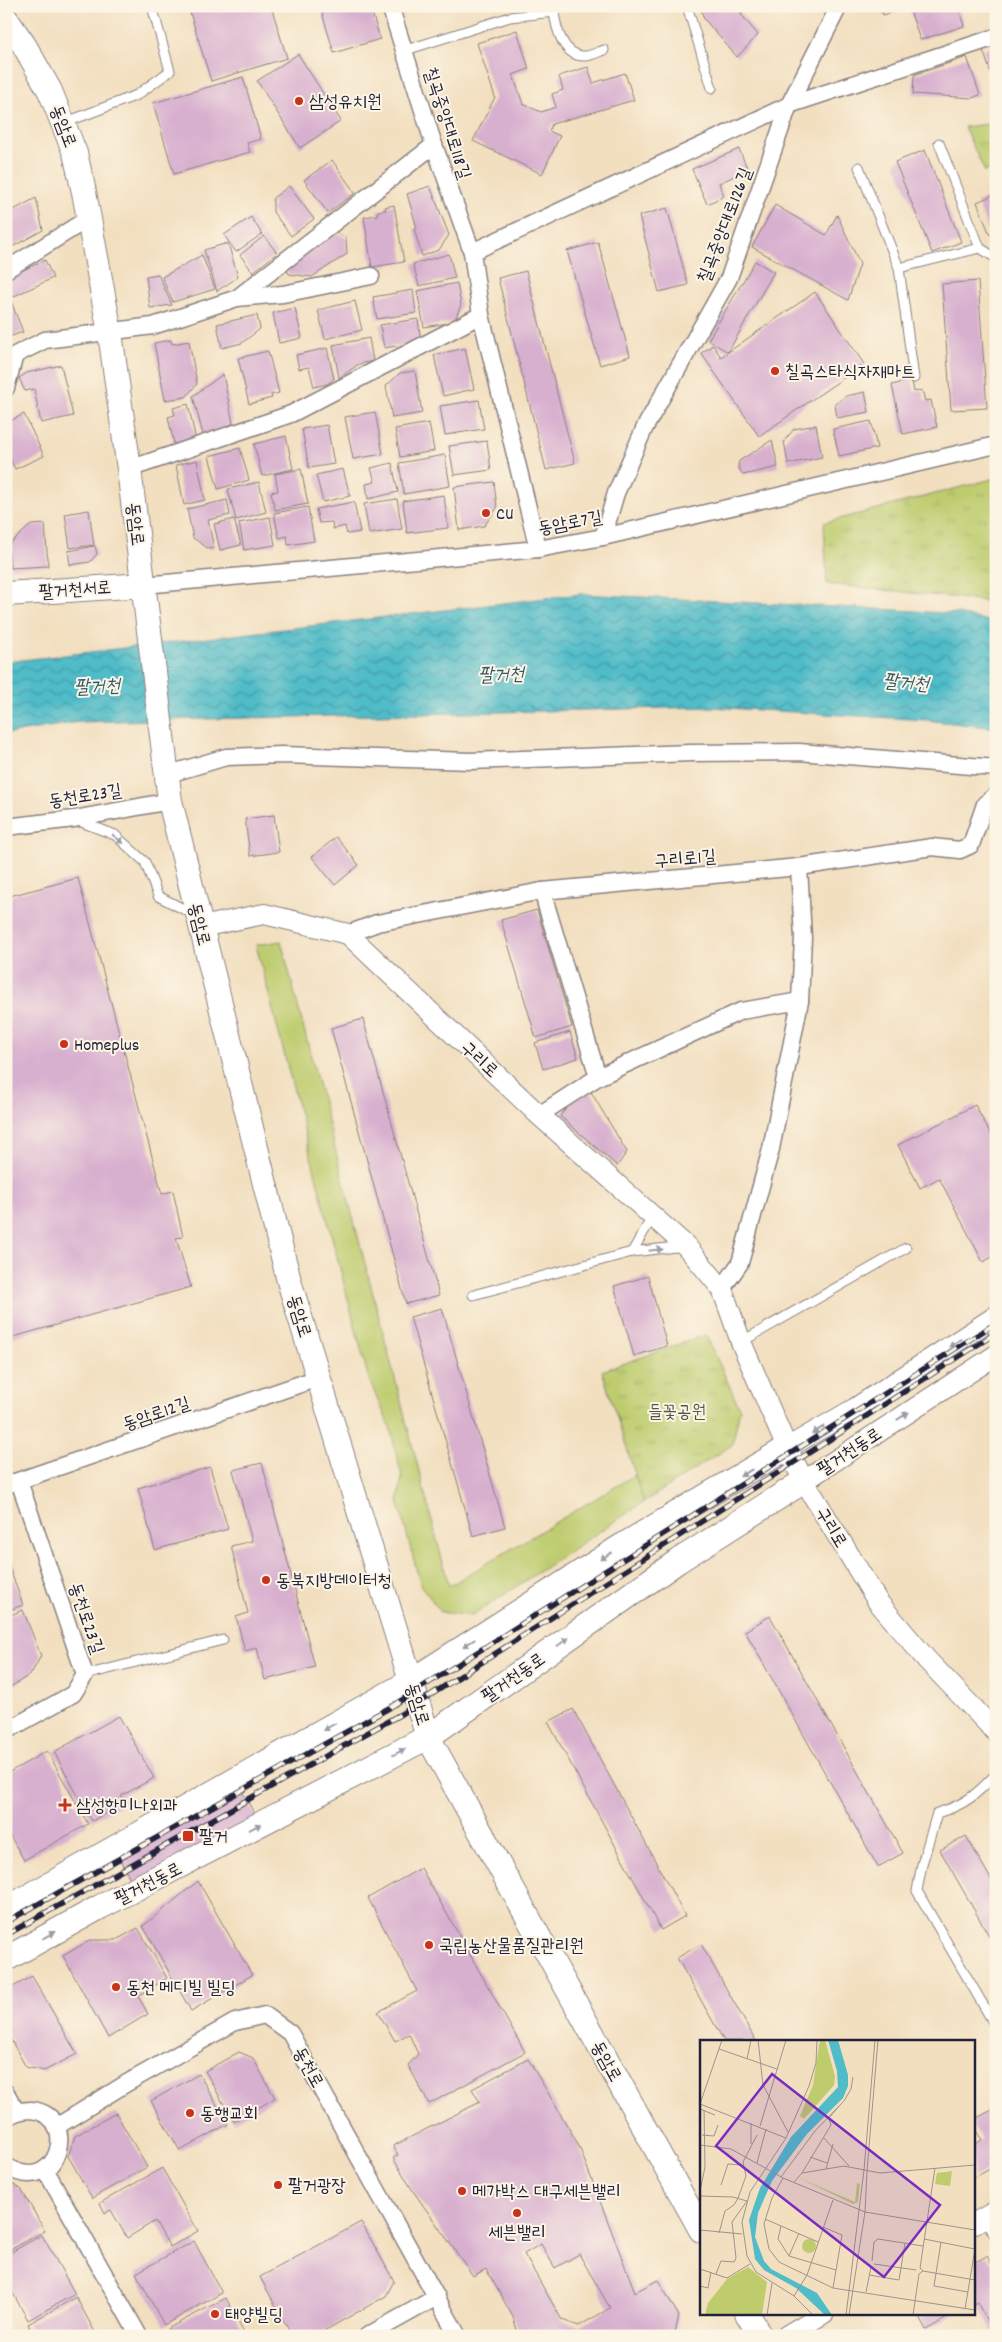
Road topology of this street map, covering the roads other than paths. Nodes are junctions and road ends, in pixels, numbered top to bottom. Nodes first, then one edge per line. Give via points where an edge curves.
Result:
1 (152, 6) edge
2 (390, 6) edge
3 (687, 6) edge
4 (839, 6) edge
5 (555, 9) edge
6 (6, 20) edge
7 (996, 37) edge
8 (604, 50) dead end
9 (403, 51) junction
10 (712, 88) dead end
11 (789, 105) junction
12 (64, 123) junction
13 (939, 143) dead end
14 (434, 145) junction
15 (859, 167) dead end
16 (89, 218) junction
17 (980, 248) junction
18 (472, 252) junction
19 (996, 258) edge
20 (899, 268) junction
21 (6, 270) edge
22 (371, 276) dead end
23 (237, 298) junction
24 (481, 315) junction
25 (110, 333) junction
26 (9, 363) edge
27 (914, 378) dead end
28 (6, 388) edge
29 (996, 445) edge
30 (129, 469) junction
31 (603, 537) junction
32 (538, 550) junction
33 (144, 585) junction
34 (6, 594) edge
35 (996, 768) edge
36 (166, 775) junction
37 (996, 795) edge
38 (170, 801) junction
39 (74, 819) junction
40 (6, 826) edge
41 (799, 868) junction
42 (542, 892) junction
43 (200, 922) junction
44 (348, 934) junction
45 (800, 1001) junction
46 (598, 1077) junction
47 (539, 1115) junction
48 (653, 1216) junction
49 (686, 1246) junction
50 (906, 1248) dead end
51 (632, 1252) junction
52 (722, 1289) junction
53 (473, 1296) dead end
54 (996, 1316) edge
55 (741, 1342) junction
56 (996, 1355) edge
57 (318, 1378) junction
58 (788, 1448) junction
59 (804, 1481) junction
60 (13, 1483) edge
61 (223, 1640) dead end
62 (85, 1676) junction
63 (411, 1680) junction
64 (6, 1731) edge
65 (996, 1732) edge
66 (428, 1737) junction
67 (996, 1774) edge
68 (6, 1909) edge
69 (6, 1959) edge
70 (996, 2027) edge
71 (6, 2093) edge
72 (12, 2115) edge
73 (56, 2127) junction
74 (6, 2166) edge
75 (45, 2169) junction
76 (984, 2218) edge
77 (700, 2228) edge
78 (996, 2237) edge
79 (437, 2297) junction
80 (748, 2314) edge
81 (822, 2314) edge
82 (139, 2336) edge
83 (367, 2336) edge
84 (458, 2336) edge
85 (760, 2336) edge
86 (786, 2336) edge

1 - 12 lane via 170,71 137,96
2 - 9 street, 칠곡중앙대로118길
3 - 10 lane
4 - 11 street, 칠곡중앙대로126길
5 - 8 lane via 556,27 566,48 586,56
5 - 9 lane via 510,17
6 - 12 main road, 동암로 via 50,91
7 - 11 street
9 - 14 street, 칠곡중앙대로118길
11 - 18 street
11 - 31 street, 칠곡중앙대로126길 via 729,278 645,427 616,493
12 - 16 main road, 동암로
13 - 17 lane
14 - 18 street, 칠곡중앙대로118길
14 - 23 street
15 - 20 lane
16 - 21 street
16 - 25 main road, 동암로
17 - 19 lane
17 - 20 lane
18 - 24 street, 칠곡중앙대로118길
20 - 27 lane
22 - 23 street via 283,294
23 - 25 street via 153,326
24 - 30 street via 291,414
24 - 32 street, 칠곡중앙대로118길
25 - 26 street via 45,340 14,355
25 - 30 main road, 동암로
26 - 28 street
29 - 31 street, 동암로7길
30 - 33 main road, 동암로
31 - 32 street, 동암로7길
32 - 33 street, 동암로7길
33 - 34 main road, 팔거천서로
33 - 36 main road, 동암로
35 - 36 street via 799,752 471,761 282,755 226,757
36 - 38 main road, 동암로
37 - 41 street, 구리로1길 via 984,804 971,844 960,850 932,847
38 - 39 street, 동천로23길
38 - 43 main road, 동암로
39 - 40 street, 동천로23길
39 -> 43 lane via 115,835 145,862 158,896
41 - 42 street, 구리로1길
41 - 45 street via 803,938
42 - 44 street, 구리로1길 via 377,923
42 - 46 street
43 - 44 street via 264,914
43 - 57 main road, 동암로 via 289,1281
44 - 47 street, 구리로
45 - 46 street via 741,1011
45 - 52 street via 768,1158 740,1262
46 - 47 street
47 - 48 street, 구리로
48 - 49 street, 구리로
48 - 51 lane
51 -> 49 lane
49 - 52 street, 구리로
50 - 55 lane
51 - 53 lane
52 - 55 street, 구리로
54 -> 58 street, 팔거천동로
55 - 58 street, 구리로
59 -> 56 street, 팔거천동로
57 - 60 street, 동암로12길
57 - 63 main road, 동암로
58 - 59 street, 구리로
58 -> 63 main road, 팔거천동로 via 620,1548
59 - 65 street, 구리로 via 878,1602 927,1660
66 -> 59 main road, 팔거천동로 via 678,1561
60 - 62 street, 동천로23길
61 - 62 lane
62 - 64 street, 동천로23길 via 73,1694
63 - 66 main road, 동암로
63 -> 68 main road, 팔거천동로
69 -> 66 main road, 팔거천동로
66 - 77 main road, 동암로
67 - 70 lane via 977,1794 957,1807 937,1813 917,1891
71 - 72 street
72 - 73 street via 26,2110 43,2114
73 - 75 street via 59,2150
73 - 79 street, 동천로 via 236,2022 265,2015 290,2033
74 - 75 street via 25,2174
75 - 82 street
76 - 78 lane
79 - 83 street
79 - 84 street, 동천로
80 - 85 main road
81 - 86 street

